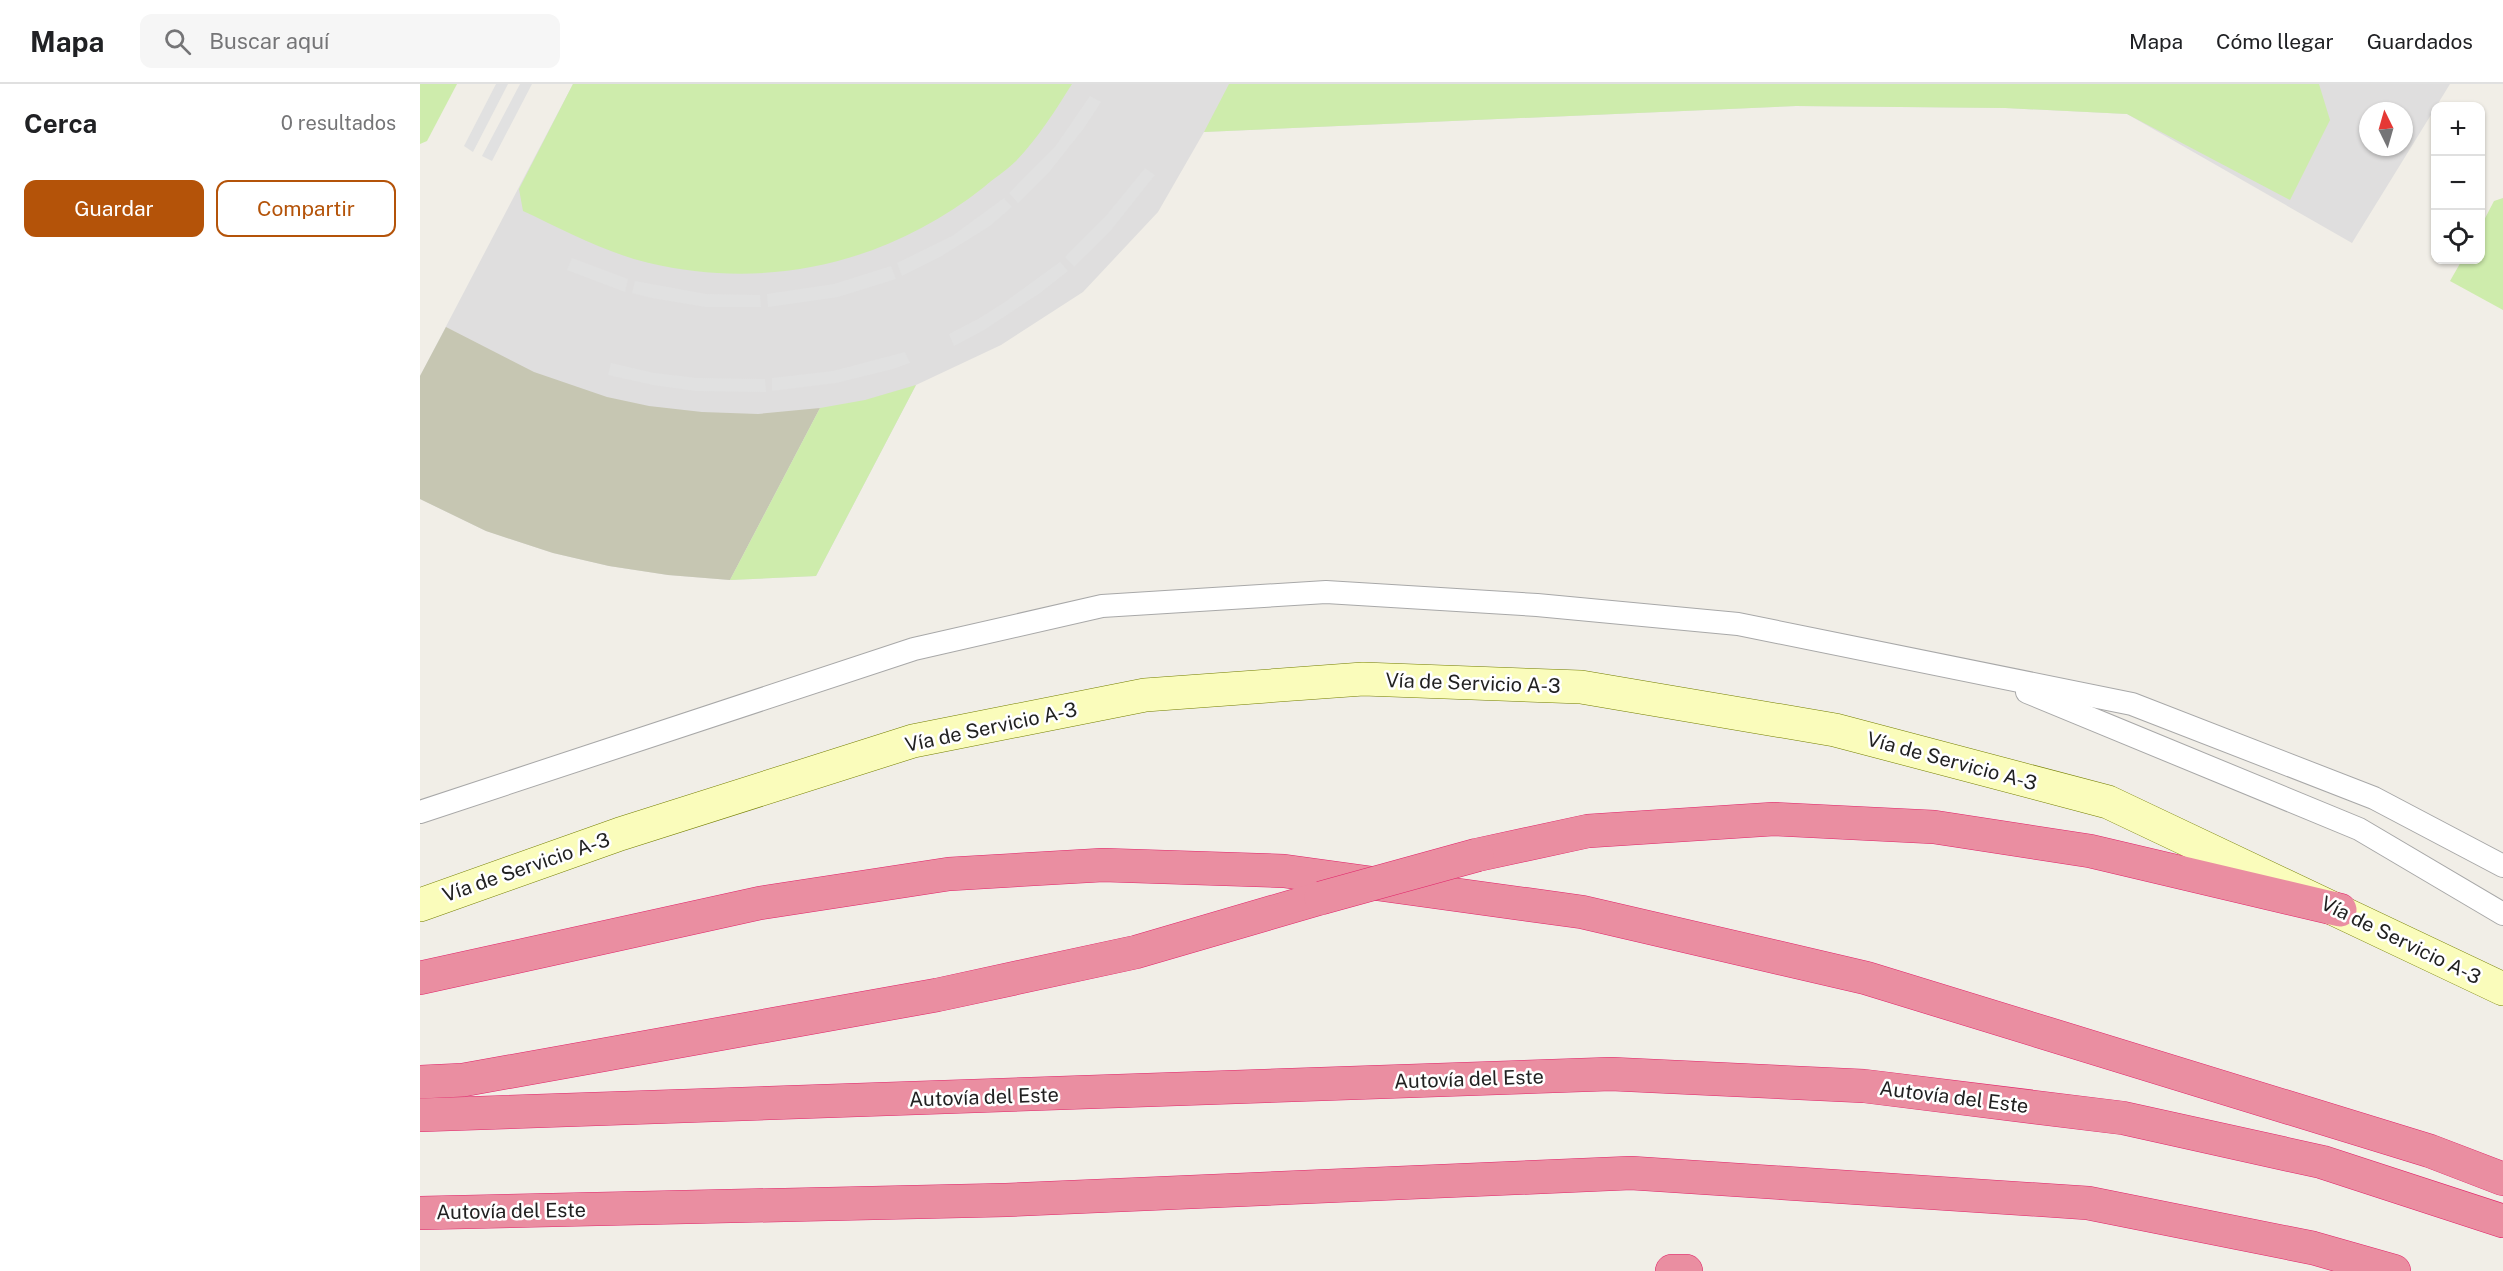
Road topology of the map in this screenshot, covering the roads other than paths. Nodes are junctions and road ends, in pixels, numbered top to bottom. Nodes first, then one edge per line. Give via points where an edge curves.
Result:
1 (1983, 674) junction
2 (420, 812) edge
3 (2503, 866) edge
4 (420, 905) edge
5 (2340, 910) junction
6 (2503, 914) edge
7 (420, 978) edge
8 (2503, 989) edge
9 (420, 1082) edge
10 (420, 1115) edge
11 (2503, 1179) edge
12 (420, 1213) edge
13 (2503, 1221) edge
14 (1672, 1271) edge
15 (1686, 1271) edge
16 (2394, 1271) edge

1 - 2 lane via 1738,624 1537,605 1326,592 1102,606 914,649
1 - 3 lane via 2132,704 2374,798
1 - 6 lane via 2359,829
4 - 5 main road, Vía de Servicio A-3 via 620,834 913,741 1145,695 1363,679 1581,687 1835,730 2108,802
5 - 8 main road, Vía de Servicio A-3
5 - 9 highway, bridge via 2090,851 1934,827 1774,819 1588,831 1477,855 1136,952 949,992 474,1078
7 - 11 highway via 760,903 950,874 1103,865 1284,871 1582,912 1866,978 2430,1151
10 - 13 highway, Autovía del Este via 1611,1074 1853,1085 2123,1118 2322,1162
12 - 16 highway, Autovía del Este via 1006,1200 1630,1173 2088,1203 2313,1248
14 - 15 highway

